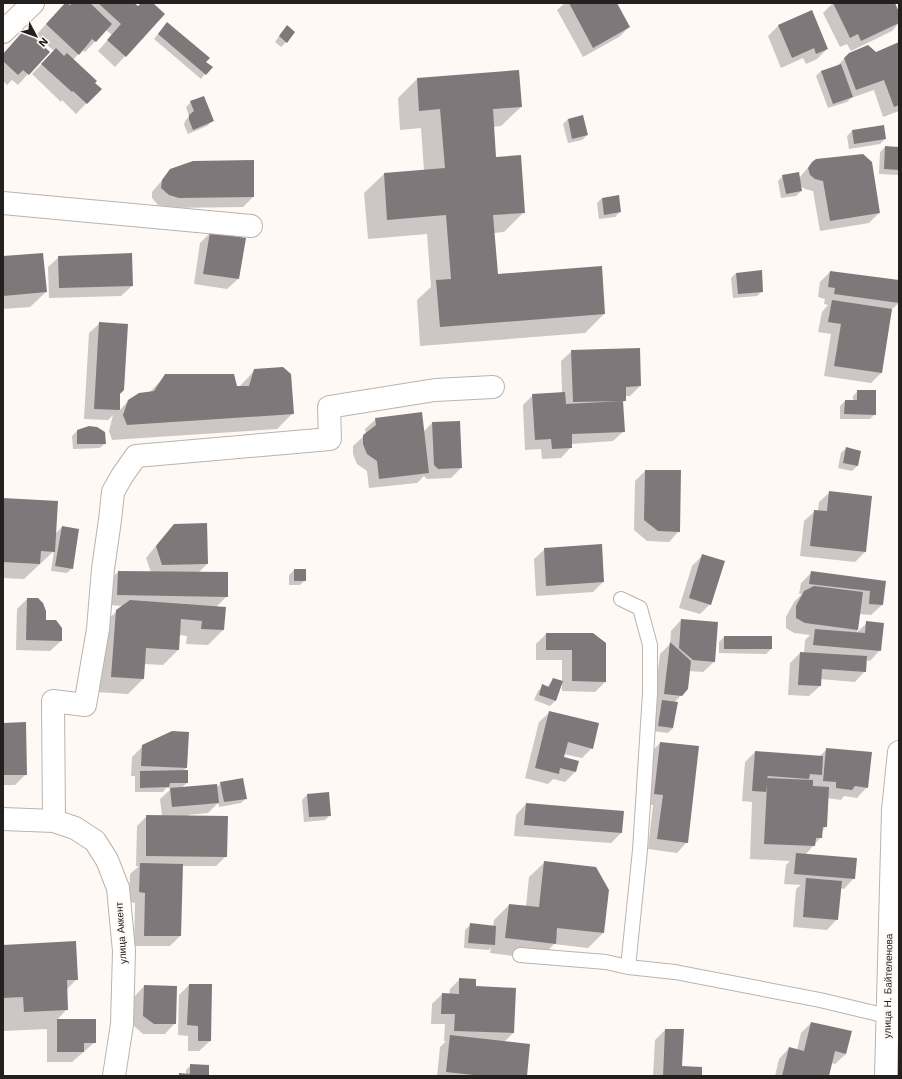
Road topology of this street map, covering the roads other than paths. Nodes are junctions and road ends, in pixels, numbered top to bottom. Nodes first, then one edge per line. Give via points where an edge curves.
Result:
1 (33, 3) edge
2 (3, 32) edge
3 (3, 203) edge
4 (251, 226) dead end
5 (493, 387) dead end
6 (621, 600) dead end
7 (899, 752) edge
8 (3, 819) edge
9 (54, 820) junction
10 (520, 955) dead end
11 (628, 967) junction
12 (887, 1016) junction
13 (114, 1076) edge
14 (886, 1076) edge

1 - 2 street
3 - 4 street
5 - 9 street via 435,390 329,407 330,439 136,456 113,492 102,569 98,629 85,705 53,701
6 - 11 lane via 640,608 650,645 650,693 640,850
7 - 12 street, улица Н. Байтеленова via 893,810
8 - 9 street, улица Аккент
9 - 13 street, улица Аккент via 75,828 94,841 107,860 118,888 124,951 122,1024
10 - 11 lane via 606,962
11 - 12 lane via 682,974 820,1000
12 - 14 street, улица Н. Байтеленова

